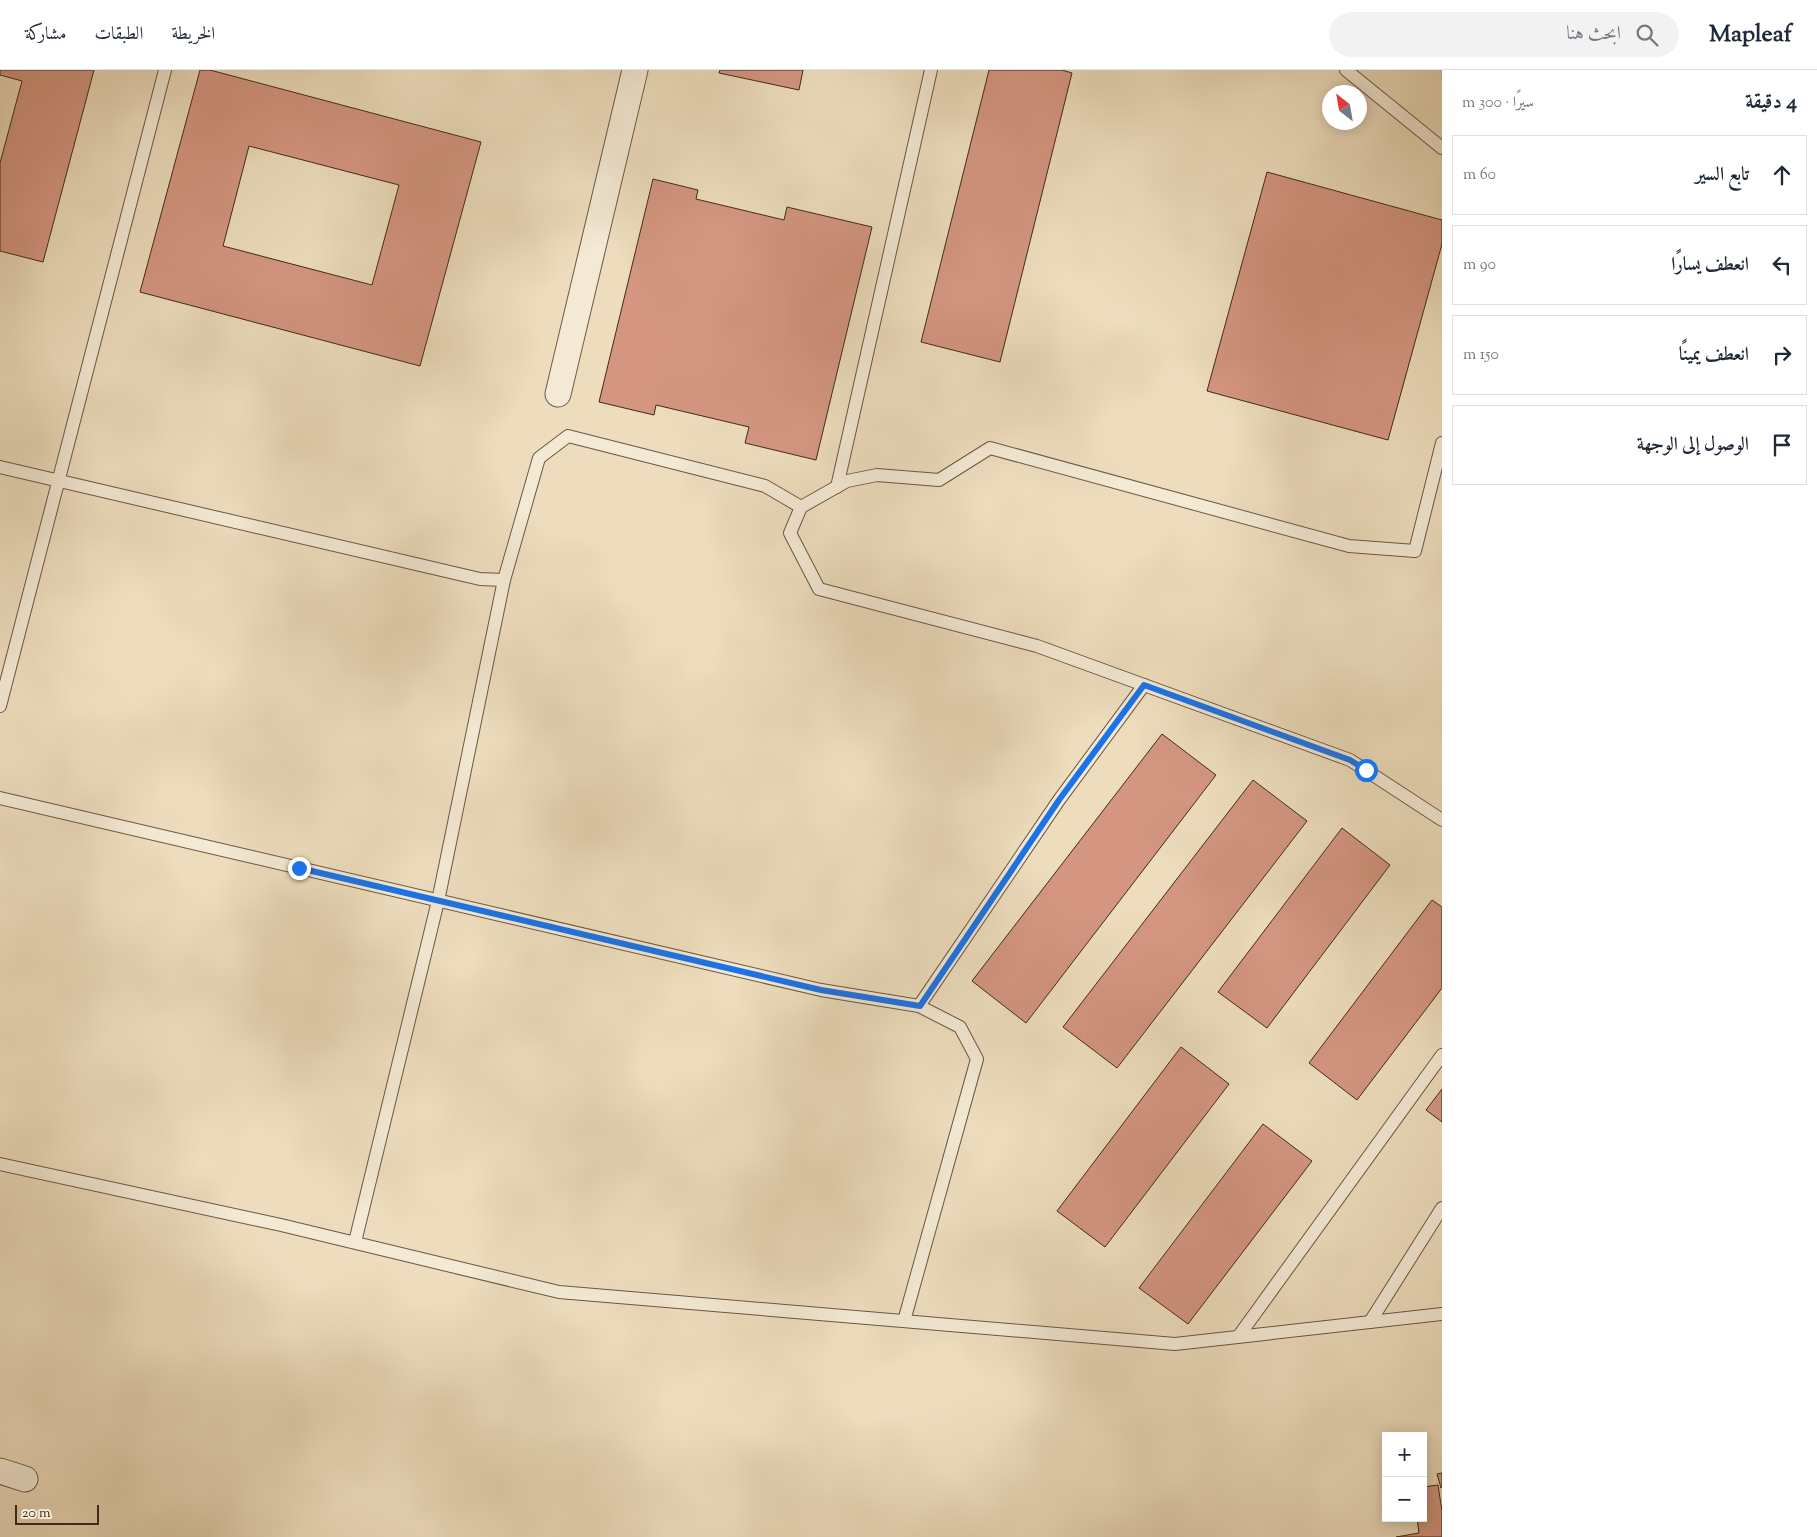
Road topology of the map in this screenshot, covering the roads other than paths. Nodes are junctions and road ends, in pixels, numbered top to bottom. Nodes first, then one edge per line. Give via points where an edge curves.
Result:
1 (165, 70) edge
2 (635, 70) edge
3 (931, 70) edge
4 (1346, 70) edge
5 (1442, 148) edge
6 (558, 394) dead end
7 (1442, 443) edge
8 (0, 467) edge
9 (58, 482) junction
10 (837, 486) junction
11 (801, 507) junction
12 (504, 580) junction
13 (1144, 685) junction
14 (0, 706) edge
15 (0, 798) edge
16 (1442, 820) edge
17 (438, 901) junction
18 (920, 1006) junction
19 (1442, 1055) edge
20 (0, 1164) edge
21 (1442, 1208) edge
22 (355, 1242) junction
23 (1442, 1314) edge
24 (904, 1321) junction
25 (1370, 1322) junction
26 (1238, 1337) junction
27 (0, 1471) edge
28 (24, 1479) dead end

1 - 9 lane
2 - 6 street
3 - 10 lane
4 - 5 lane
7 - 10 lane via 1415,551 1349,546 990,448 939,480 877,475
8 - 9 lane
9 - 12 lane via 480,580
9 - 14 lane
10 - 11 lane
11 - 12 lane via 765,486 568,436 539,458
11 - 13 lane via 790,532 819,589 1037,646
12 - 17 lane
13 - 16 lane via 1350,760
13 - 18 lane via 1059,800
15 - 17 lane
17 - 18 lane via 821,990
17 - 22 lane
18 - 24 lane via 960,1028 977,1059
19 - 26 lane
20 - 22 lane
21 - 25 lane
22 - 24 lane via 559,1292
23 - 25 lane
24 - 26 lane via 1175,1344
25 - 26 lane
27 - 28 street

